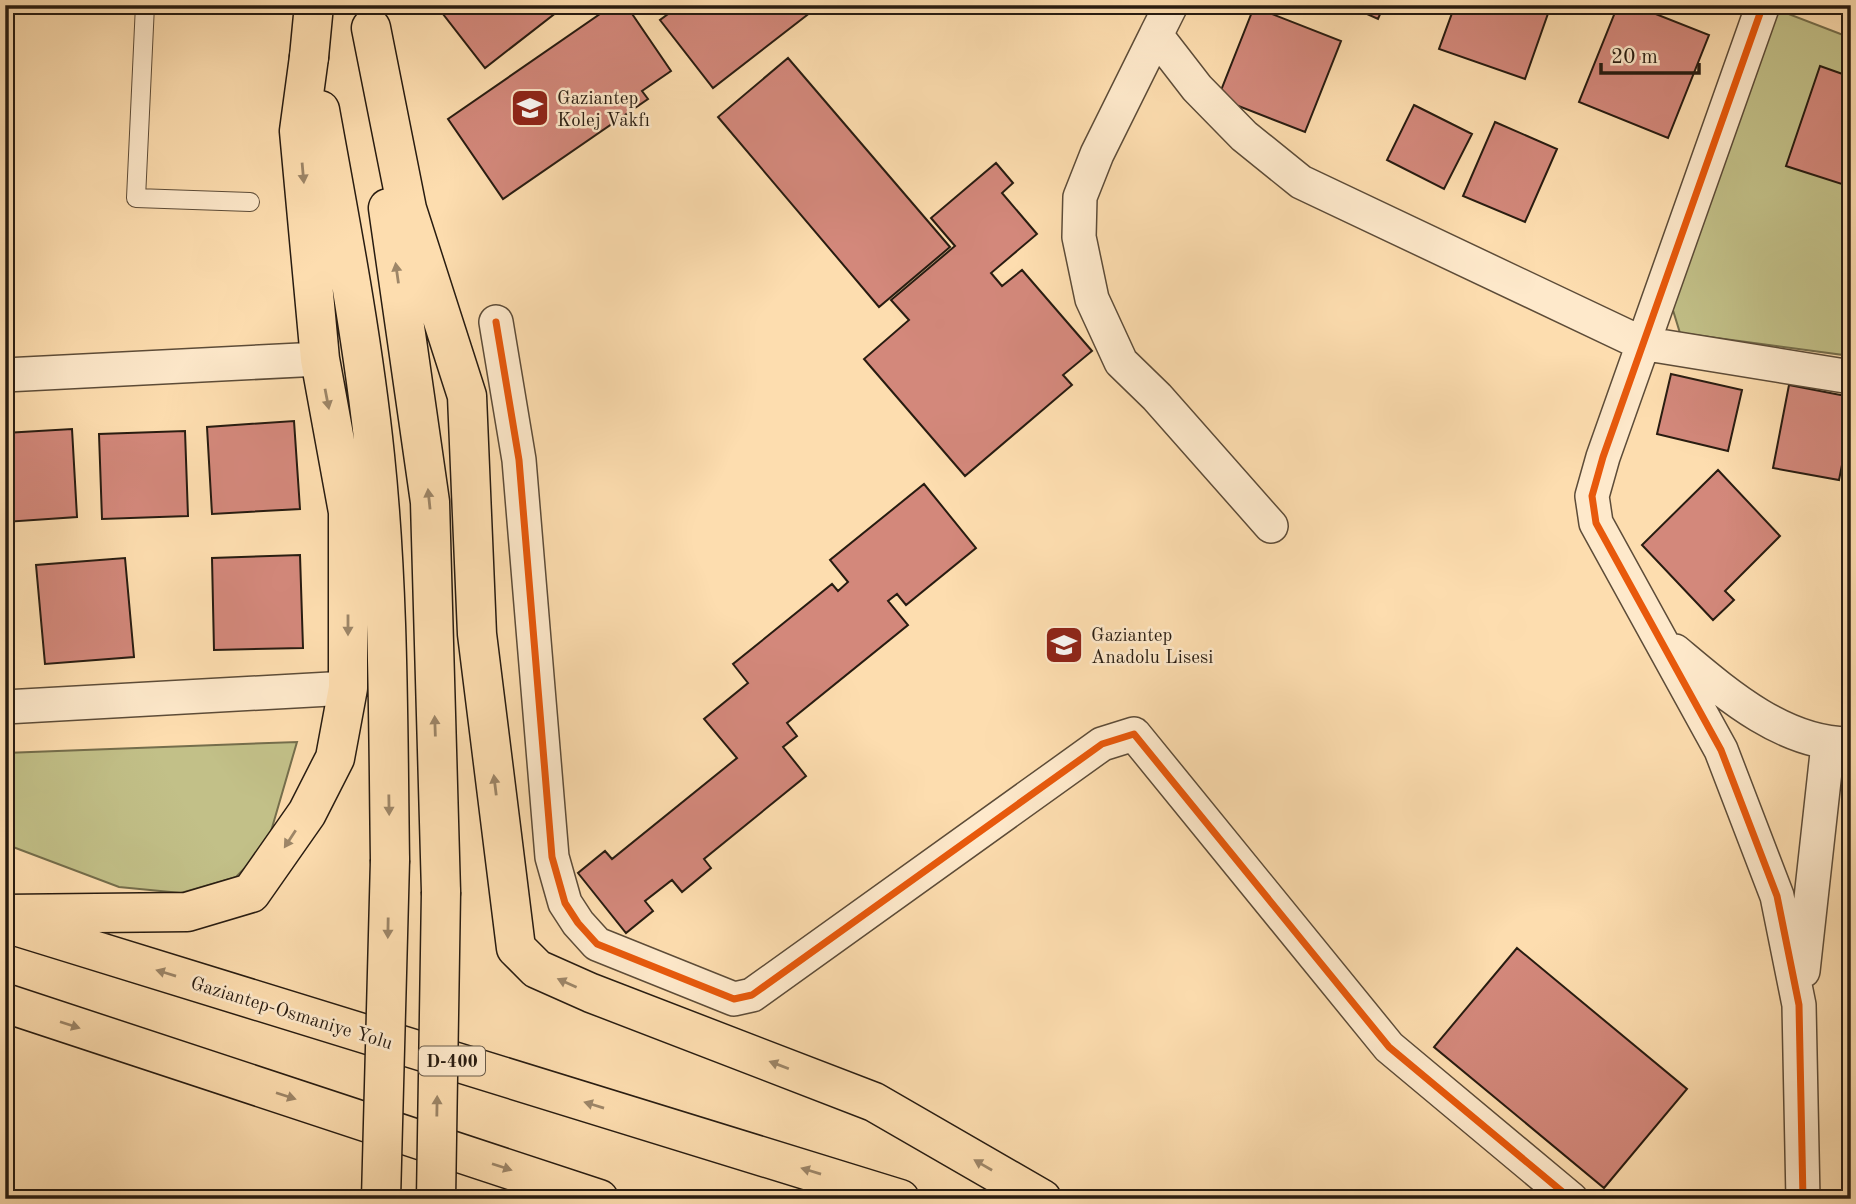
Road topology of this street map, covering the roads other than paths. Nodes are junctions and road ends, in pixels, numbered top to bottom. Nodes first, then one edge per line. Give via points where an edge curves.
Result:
1 (145, 5) edge
2 (314, 5) edge
3 (1171, 5) edge
4 (1763, 5) edge
5 (371, 16) edge
6 (1156, 35) junction
7 (309, 57) junction
8 (250, 202) dead end
9 (495, 322) dead end
10 (1641, 343) junction
11 (320, 359) junction
12 (5, 375) edge
13 (1851, 377) edge
14 (1271, 526) dead end
15 (1662, 640) junction
16 (348, 688) junction
17 (5, 707) edge
18 (1839, 744) edge
19 (5, 914) edge
20 (5, 922) edge
21 (5, 1003) edge
22 (1799, 1004) junction
23 (381, 1199) edge
24 (436, 1199) edge
25 (599, 1199) edge
26 (900, 1199) edge
27 (1042, 1199) edge
28 (1571, 1199) edge
29 (1803, 1199) edge

1 - 8 lane via 135,198
2 - 7 main road
3 - 6 street
4 - 10 street
24 -> 5 main road, bridge via 441,892 430,502 389,217
27 -> 5 main road via 874,1102 591,993 537,969 516,948 477,634 467,396 407,209
6 - 10 street via 1197,88 1244,136 1301,182
6 - 14 street via 1080,197 1079,237 1092,299 1121,362
7 -> 11 main road via 299,131
7 -> 23 main road, bridge via 347,258 375,457 387,655 390,860
9 - 28 street via 519,460 552,857 565,903 597,944 734,999 752,995 1102,744 1134,734 1389,1047
10 - 13 street
10 - 15 street via 1592,496 1595,523
11 - 12 street
11 -> 16 main road via 348,512
15 - 18 street via 1748,711
15 - 22 street via 1721,750 1777,896
16 - 17 street
16 -> 19 main road via 335,758 307,813 251,893 187,912
18 - 22 street
26 -> 20 main road, Gaziantep-Osmaniye Yolu / D-400
21 -> 25 main road
22 - 29 street

